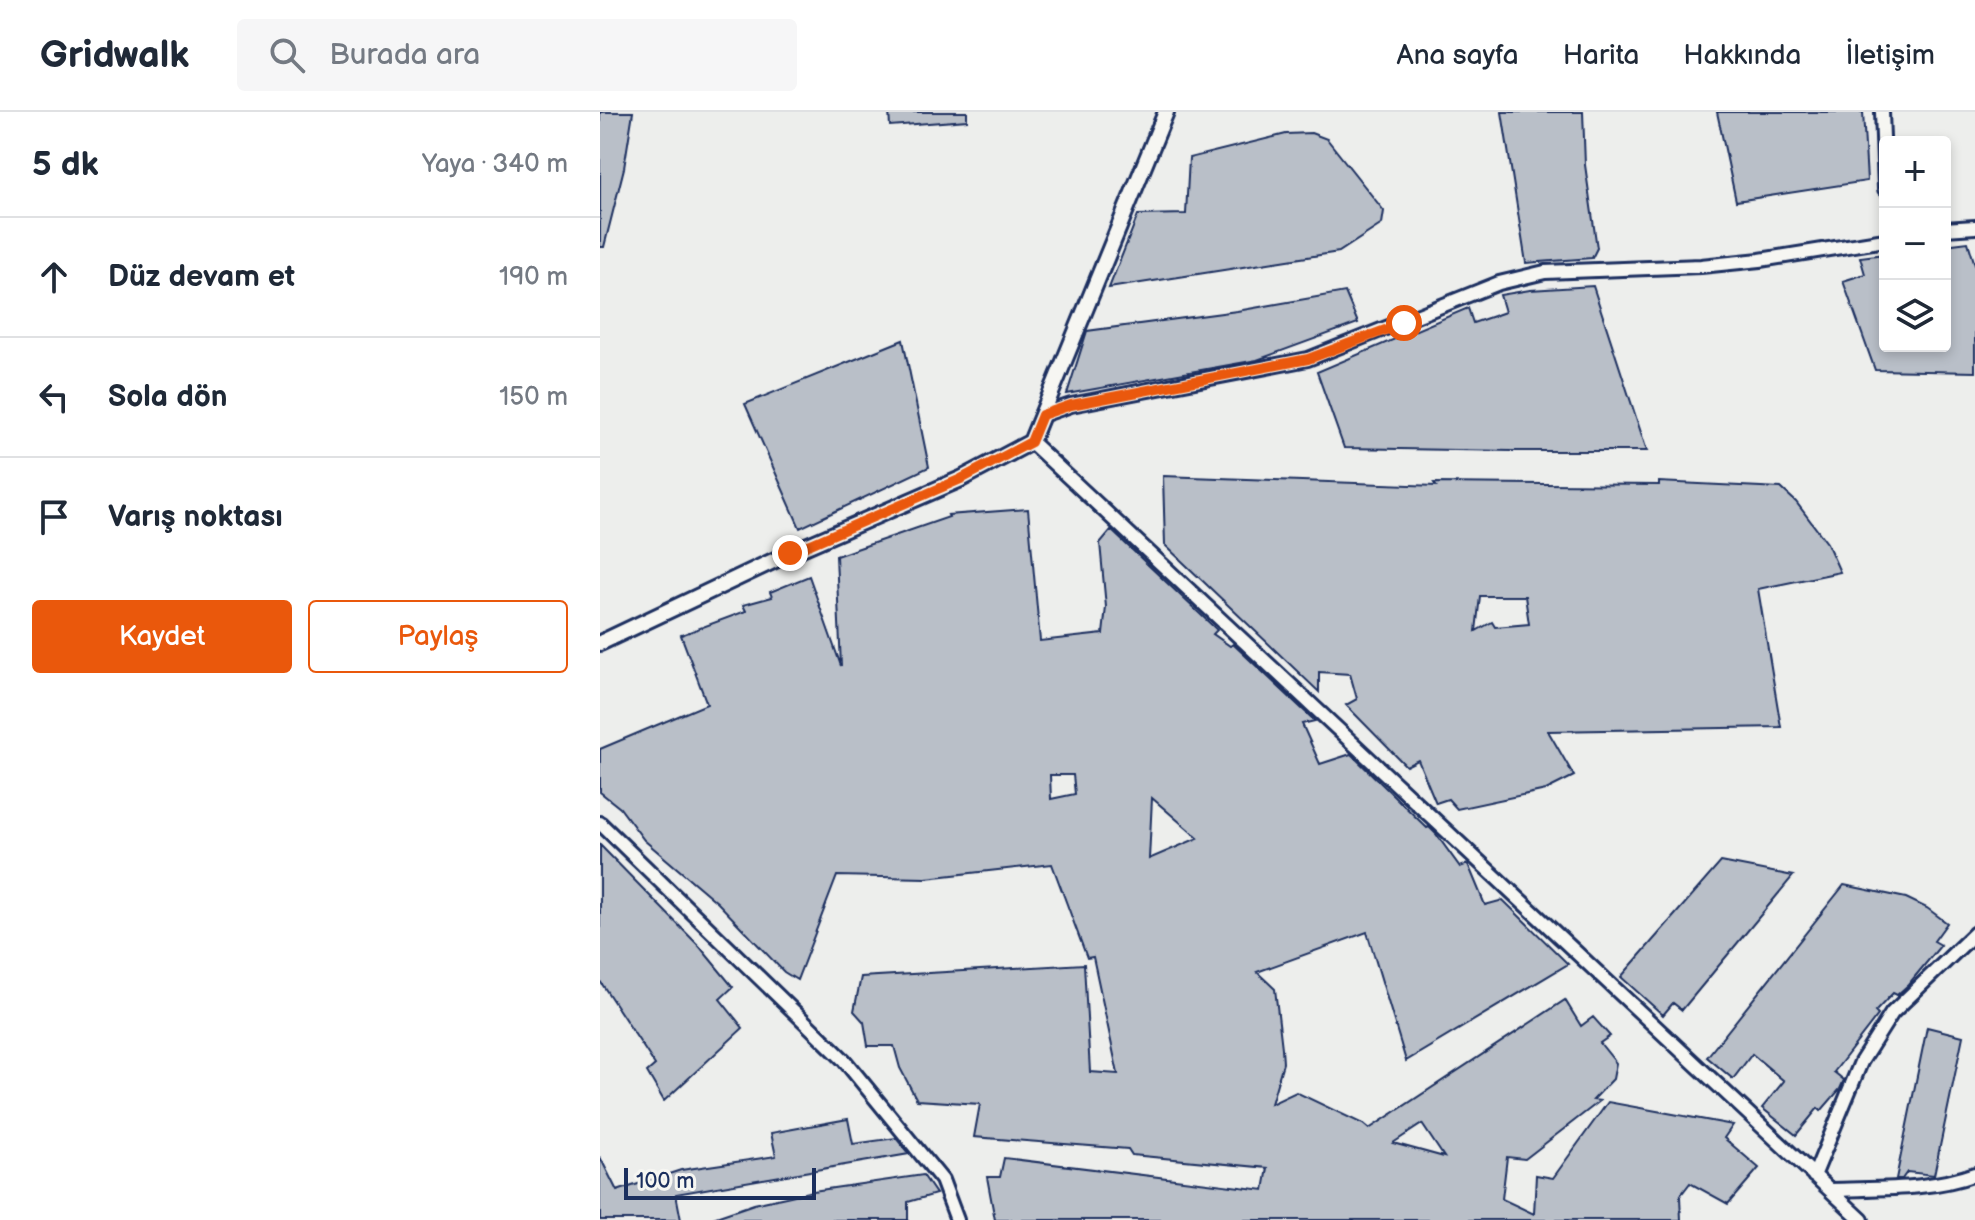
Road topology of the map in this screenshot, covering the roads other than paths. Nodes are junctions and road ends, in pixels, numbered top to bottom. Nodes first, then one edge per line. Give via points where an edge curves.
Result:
1 (1166, 112) edge
2 (1882, 112) edge
3 (1883, 136) edge
4 (1975, 227) edge
5 (1951, 229) edge
6 (1879, 238) edge
7 (1042, 415) junction
8 (1031, 442) junction
9 (600, 643) edge
10 (600, 823) edge
11 (1975, 933) edge
12 (1975, 1174) edge
13 (1814, 1176) junction
14 (1830, 1190) junction
15 (957, 1220) edge
16 (1862, 1220) edge

1 - 7 street
2 - 3 street
4 - 5 street
6 - 7 street via 1760,260 1545,272 1499,283 1308,359
7 - 8 street
8 - 9 street
8 - 13 street
10 - 15 street via 844,1060 942,1180
11 - 13 street via 1892,1013 1861,1062
12 - 14 street via 1917,1186
13 - 14 street
14 - 16 street

